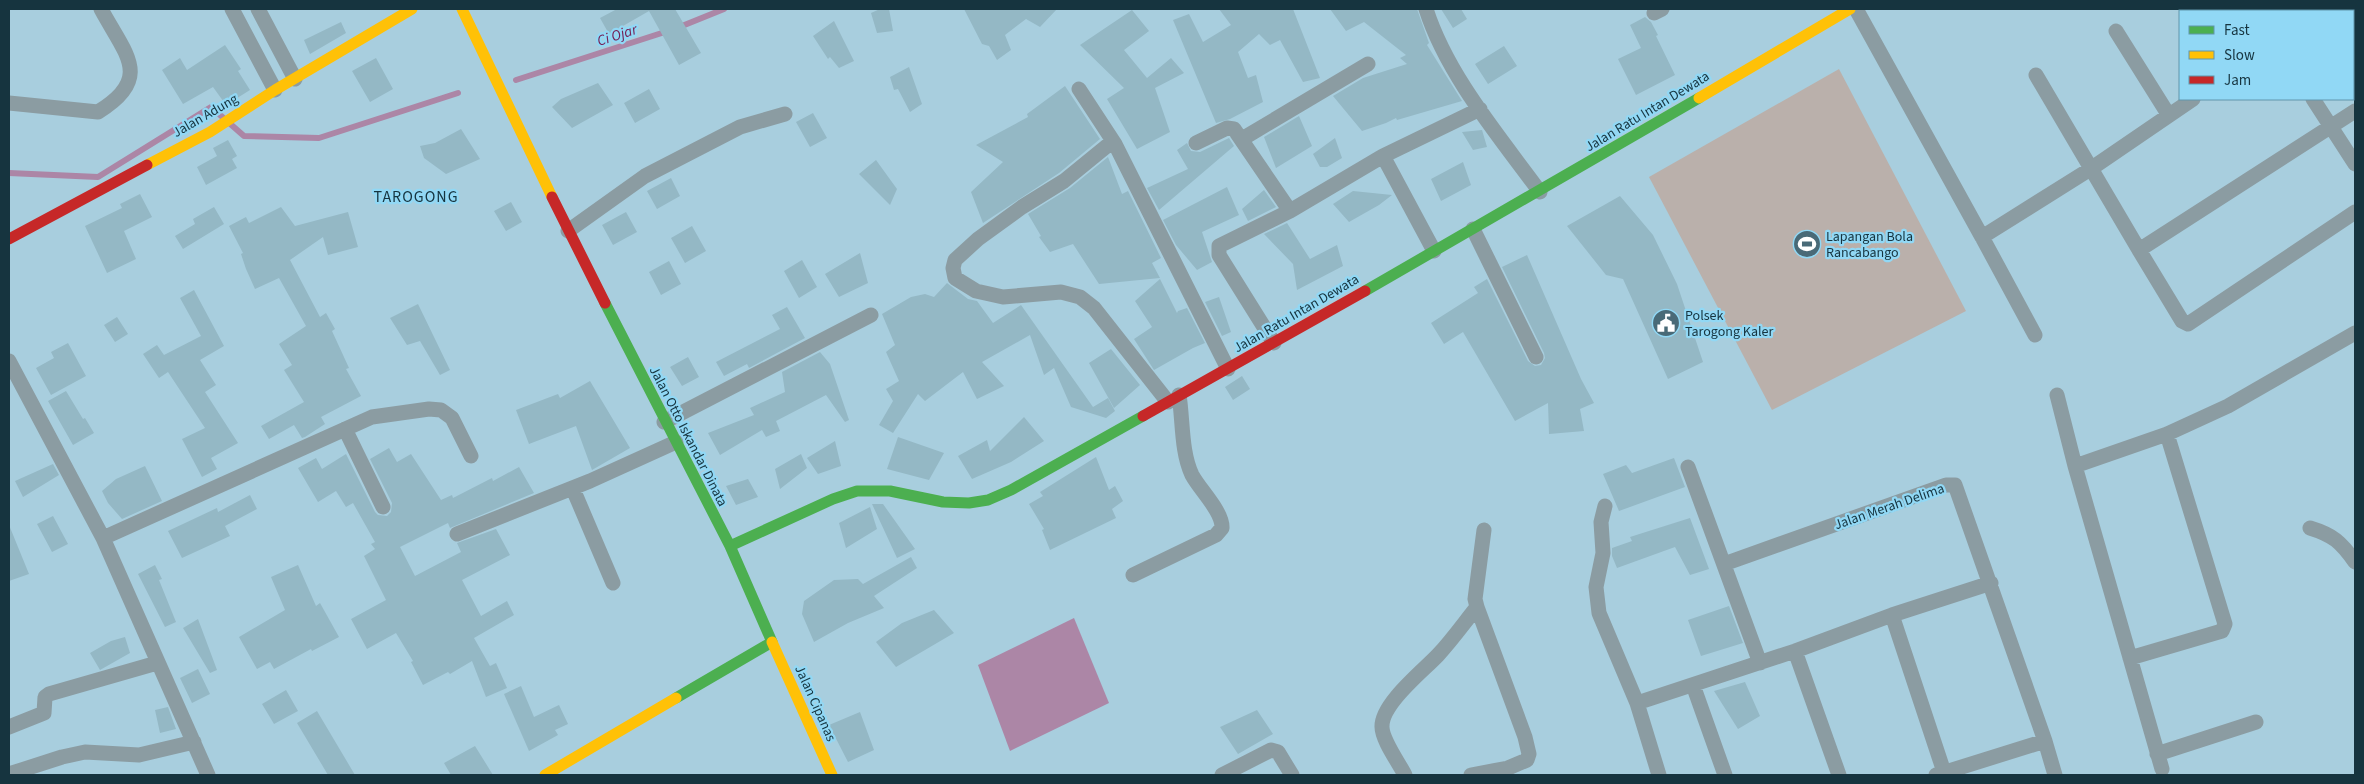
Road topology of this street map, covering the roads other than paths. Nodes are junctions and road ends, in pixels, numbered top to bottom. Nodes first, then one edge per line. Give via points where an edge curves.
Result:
1 (101, 9) edge
2 (232, 9) edge
3 (258, 9) edge
4 (412, 9) edge
5 (462, 9) edge
6 (1426, 9) edge
7 (1850, 9) edge
8 (1856, 9) edge
9 (2116, 31) dead end
10 (1368, 64) dead end
11 (2036, 75) dead end
12 (295, 79) junction
13 (1079, 89) dead end
14 (275, 90) junction
15 (2190, 100) edge
16 (2314, 100) edge
17 (9, 103) edge
18 (1480, 109) junction
19 (2355, 111) edge
20 (785, 114) dead end
21 (2168, 114) junction
22 (2332, 125) junction
23 (1242, 139) junction
24 (1113, 141) junction
25 (1196, 143) dead end
26 (1383, 156) junction
27 (2355, 164) edge
28 (2092, 168) junction
29 (1540, 192) junction
30 (1290, 210) junction
31 (2355, 212) edge
32 (1473, 229) junction
33 (568, 231) junction
34 (1982, 237) junction
35 (9, 239) edge
36 (1434, 250) junction
37 (2139, 250) junction
38 (872, 315) dead end
39 (2355, 333) edge
40 (2035, 335) dead end
41 (1274, 343) junction
42 (1536, 357) dead end
43 (9, 361) edge
44 (1228, 369) junction
45 (2057, 395) dead end
46 (1174, 398) junction
47 (664, 422) junction
48 (345, 429) junction
49 (2167, 434) junction
50 (676, 442) junction
51 (471, 456) dead end
52 (2075, 466) junction
53 (1688, 467) dead end
54 (573, 488) junction
55 (1605, 506) dead end
56 (383, 507) dead end
57 (2310, 528) dead end
58 (1484, 530) dead end
59 (457, 534) dead end
60 (103, 538) junction
61 (730, 546) junction
62 (2355, 562) edge
63 (1724, 564) junction
64 (1133, 575) dead end
65 (613, 583) dead end
66 (1991, 583) junction
67 (1477, 607) junction
68 (1892, 614) junction
69 (772, 642) junction
70 (1795, 651) junction
71 (2130, 658) junction
72 (157, 663) junction
73 (1760, 663) junction
74 (1693, 685) junction
75 (1637, 703) junction
76 (2256, 722) dead end
77 (9, 728) edge
78 (2045, 741) junction
79 (194, 742) junction
80 (2157, 754) junction
81 (2162, 769) dead end
82 (9, 774) edge
83 (1941, 774) edge
84 (208, 775) edge
85 (545, 775) edge
86 (832, 775) edge
87 (1222, 775) edge
88 (1292, 775) edge
89 (1405, 775) edge
90 (1471, 775) edge
91 (1659, 775) edge
92 (1725, 775) edge
93 (1839, 775) edge
94 (2055, 775) edge

1 - 17 street via 132,66 131,78 124,92 98,112
2 - 14 street
3 - 12 street
4 - 12 main road, Jalan Adung
5 - 33 main road, Jalan Otto Iskandar Dinata
6 - 18 street via 1436,38
7 - 29 main road, Jalan Ratu Intan Dewata
8 - 34 street
9 - 21 street
10 - 23 street
11 - 28 street
12 - 14 main road, Jalan Adung
13 - 24 street
14 - 35 main road, Jalan Adung via 210,132
15 - 21 street
16 - 22 street
18 - 26 street
18 - 29 street
19 - 22 street
20 - 33 street via 740,127 645,176
21 - 28 street
22 - 27 street
22 - 37 street
23 - 25 street via 1234,128 1227,128
23 - 30 street
24 - 44 street
24 - 46 street via 1064,181 978,239 955,260 953,272 955,278 976,291 1003,297 1061,292 1080,297 1094,308
26 - 30 street
26 - 36 street
28 - 34 street
28 - 37 street
29 - 32 main road, Jalan Ratu Intan Dewata
30 - 41 street via 1225,242 1218,251
31 - 37 street via 2188,324 2182,321
32 - 36 main road, Jalan Ratu Intan Dewata
32 - 42 street
33 - 47 main road, Jalan Otto Iskandar Dinata
34 - 40 street
36 - 41 main road, Jalan Ratu Intan Dewata
38 - 47 street
39 - 49 street via 2228,406
41 - 44 main road, Jalan Ratu Intan Dewata
43 - 60 street
44 - 46 main road, Jalan Ratu Intan Dewata
45 - 52 street
46 - 61 main road, Jalan Ratu Intan Dewata via 1050,469 988,500 943,502 890,491 857,491
46 - 64 street via 1192,475 1221,519 1222,528 1216,535
47 - 50 main road, Jalan Otto Iskandar Dinata
48 - 51 street via 372,417 441,410 452,418
48 - 56 street
48 - 60 street
49 - 52 street
49 - 71 street via 2225,624 2222,631
50 - 54 street
50 - 61 main road, Jalan Otto Iskandar Dinata
52 - 71 street
53 - 63 street
54 - 59 street
54 - 65 street
55 - 75 street via 1601,522 1603,553 1596,587 1599,613
57 - 62 street via 2339,540
58 - 67 street
60 - 72 street
61 - 69 main road, Jalan Otto Iskandar Dinata
63 - 66 street, Jalan Merah Delima via 1951,484 1957,488
63 - 73 street
66 - 68 street
66 - 78 street
67 - 89 street via 1384,714 1384,735
67 - 90 street via 1526,737 1529,754 1527,760 1508,768
68 - 70 street
68 - 83 street
69 - 85 main road
69 - 86 main road, Jalan Cipanas
70 - 73 street
70 - 93 street
71 - 80 street
72 - 77 street via 49,694 45,697 44,713
72 - 79 street
73 - 74 street
74 - 75 street
74 - 92 street
75 - 91 street
76 - 80 street
78 - 83 street
78 - 94 street
79 - 82 street via 138,754 85,752
79 - 84 street
80 - 81 street
87 - 88 street via 1271,750 1278,752

